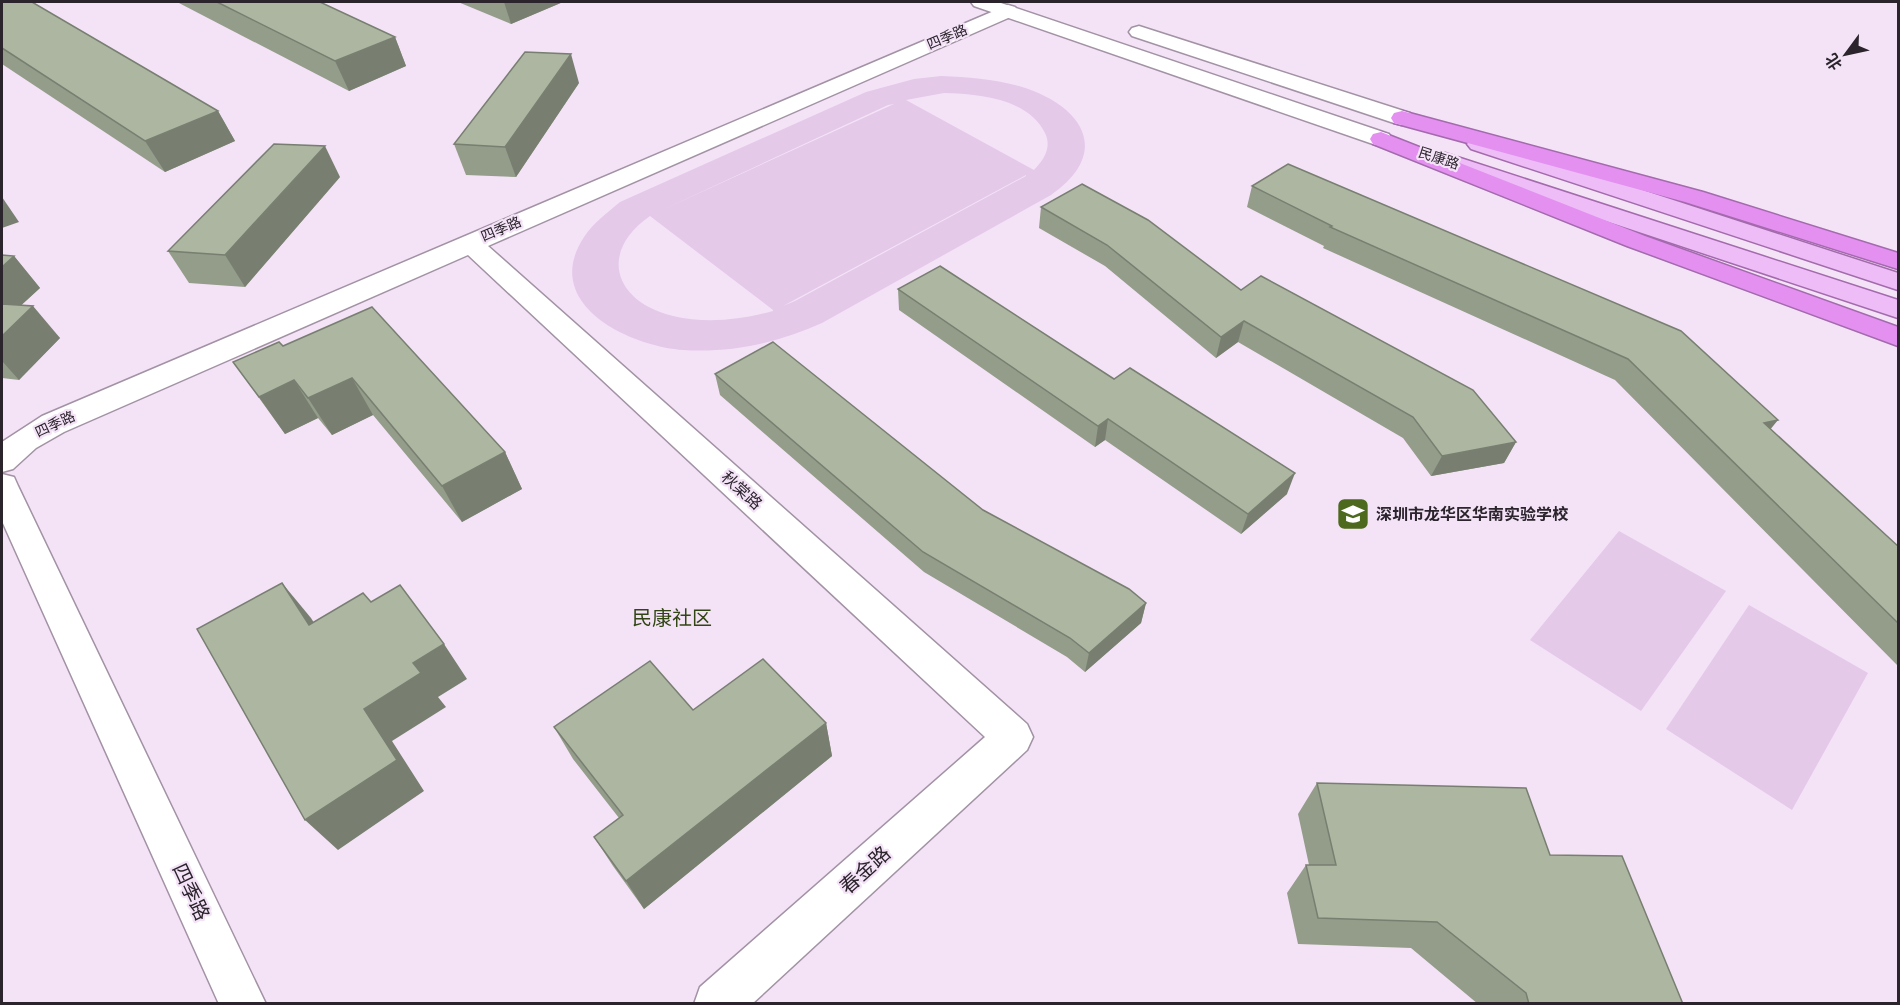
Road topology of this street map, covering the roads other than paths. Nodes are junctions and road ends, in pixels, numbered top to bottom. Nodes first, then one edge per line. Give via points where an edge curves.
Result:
1 (981, 2) edge
2 (1008, 11) junction
3 (1121, 26) dead end
4 (1141, 33) junction
5 (1118, 48) junction
6 (1402, 118) junction
7 (1381, 139) junction
8 (470, 243) junction
9 (1899, 261) edge
10 (1899, 282) edge
11 (1899, 309) edge
12 (1899, 337) edge
13 (2, 461) edge
14 (2, 486) edge
15 (1013, 737) joint
16 (243, 1004) edge
17 (717, 1004) edge

1 - 2 street, 民康路
2 - 5 street, 民康路
2 - 8 street, 四季路
3 - 4 street, 民康路
4 - 5 street
4 - 6 street, 民康路
5 - 7 street, 民康路
6 - 9 highway via 1694,197
6 - 10 main road, 民康路
7 - 11 main road, 民康路
7 - 12 highway via 1636,241
8 - 13 street, 四季路 via 53,424 30,435
8 - 15 street, 秋棠路
14 - 16 street, 四季路
15 - 17 street, 春金路

